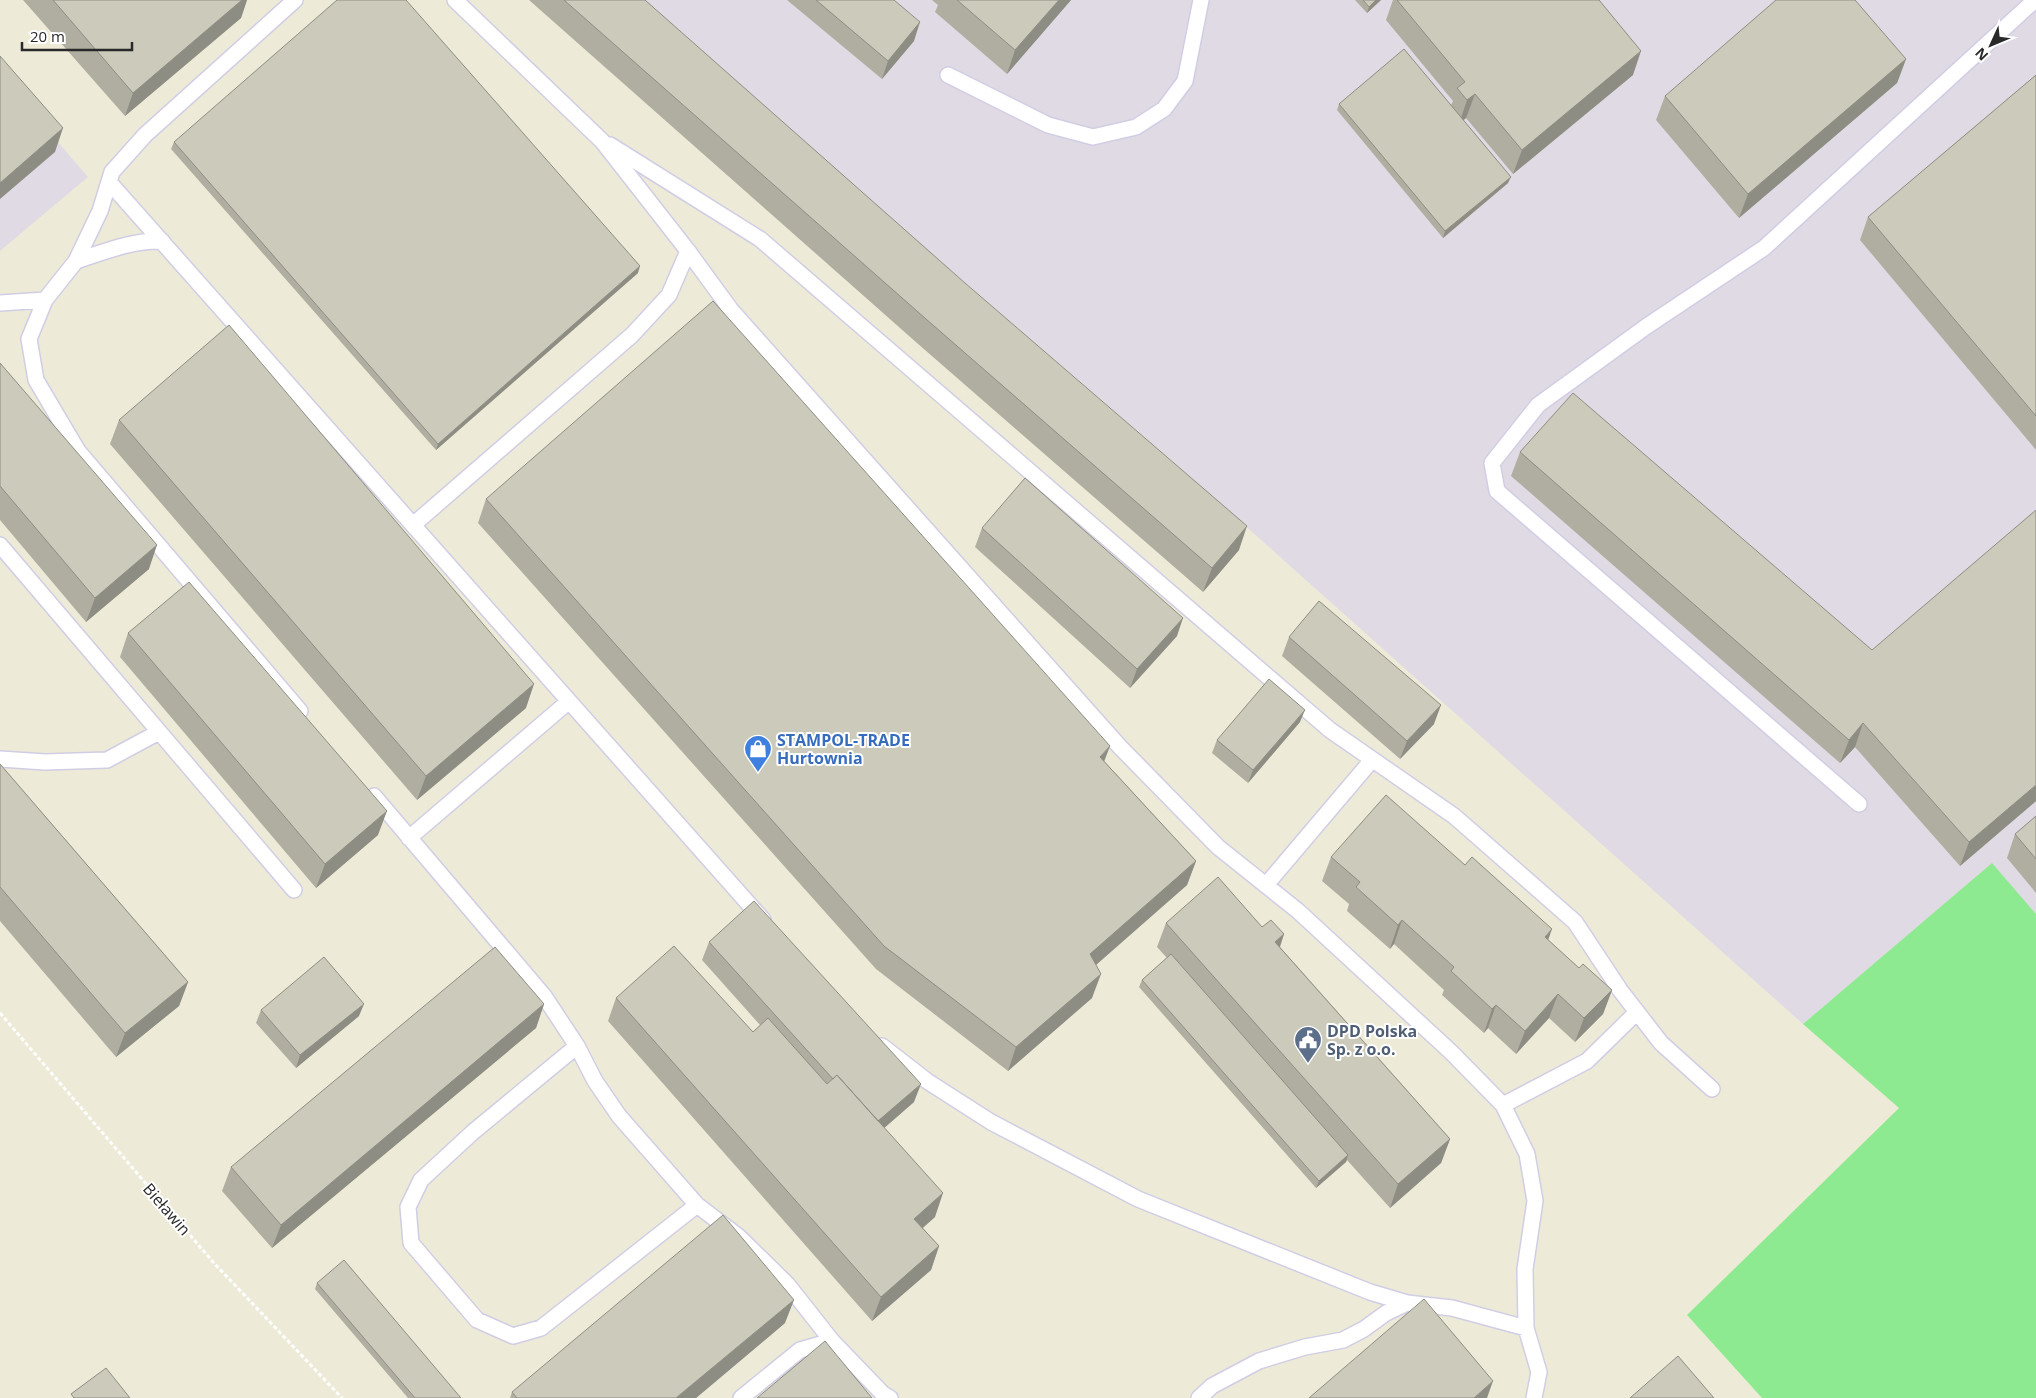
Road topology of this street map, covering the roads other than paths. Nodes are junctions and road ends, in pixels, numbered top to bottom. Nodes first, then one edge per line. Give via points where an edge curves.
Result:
1 (295, 0) edge
2 (455, 0) edge
3 (1201, 0) edge
4 (2035, 0) edge
5 (948, 75) dead end
6 (602, 141) junction
7 (109, 182) junction
8 (162, 241) junction
9 (688, 251) junction
10 (76, 261) junction
11 (45, 300) junction
12 (0, 303) edge
13 (413, 525) junction
14 (0, 545) edge
15 (568, 702) junction
16 (310, 722) edge
17 (159, 732) junction
18 (0, 759) edge
19 (1372, 760) junction
20 (362, 783) edge
21 (1859, 804) dead end
22 (409, 838) junction
23 (1266, 885) junction
24 (294, 890) dead end
25 (775, 934) edge
26 (1637, 1012) junction
27 (868, 1033) edge
28 (577, 1046) junction
29 (1712, 1088) dead end
30 (1503, 1106) junction
31 (697, 1206) junction
32 (1408, 1303) junction
33 (1526, 1328) junction
34 (832, 1341) junction
35 (741, 1398) edge
36 (890, 1398) edge
37 (1199, 1398) edge
38 (1534, 1398) edge

1 - 7 lane via 145,135 112,172
2 - 6 lane
3 - 5 lane via 1185,81 1164,109 1136,127 1093,137 1048,125
4 - 21 lane via 1764,248 1647,326 1538,405 1492,463 1497,491
6 - 9 lane
6 - 19 lane via 760,239 1300,705
7 - 8 lane
7 - 10 lane via 100,212
8 - 10 lane via 125,245
8 - 13 lane
9 - 13 lane via 669,295 632,335
9 - 23 lane via 730,310 1120,747 1218,847
10 - 11 lane
11 - 12 lane
11 - 16 lane via 29,339 36,380 78,452
13 - 15 lane
14 - 17 lane
15 - 22 lane
15 - 25 lane
17 - 18 lane via 107,760 45,762
17 - 24 lane
19 - 23 lane
19 - 26 lane via 1454,816 1575,922
20 - 22 lane
22 - 28 lane via 544,996
23 - 30 lane via 1451,1052
26 - 29 lane via 1661,1043
26 - 30 lane via 1586,1061
27 - 32 lane via 926,1081 991,1122 1129,1194 1370,1292
28 - 31 lane via 595,1081 619,1116
28 - 31 lane via 473,1132 421,1180 408,1207 411,1243 476,1320 513,1336 541,1328
30 - 33 lane via 1527,1154 1535,1201 1525,1269
31 - 34 lane via 739,1237 787,1284
32 - 33 lane via 1452,1308
32 - 37 lane via 1343,1340 1304,1347 1259,1361 1212,1386
33 - 38 lane via 1539,1372
34 - 35 lane via 800,1350
34 - 36 lane

